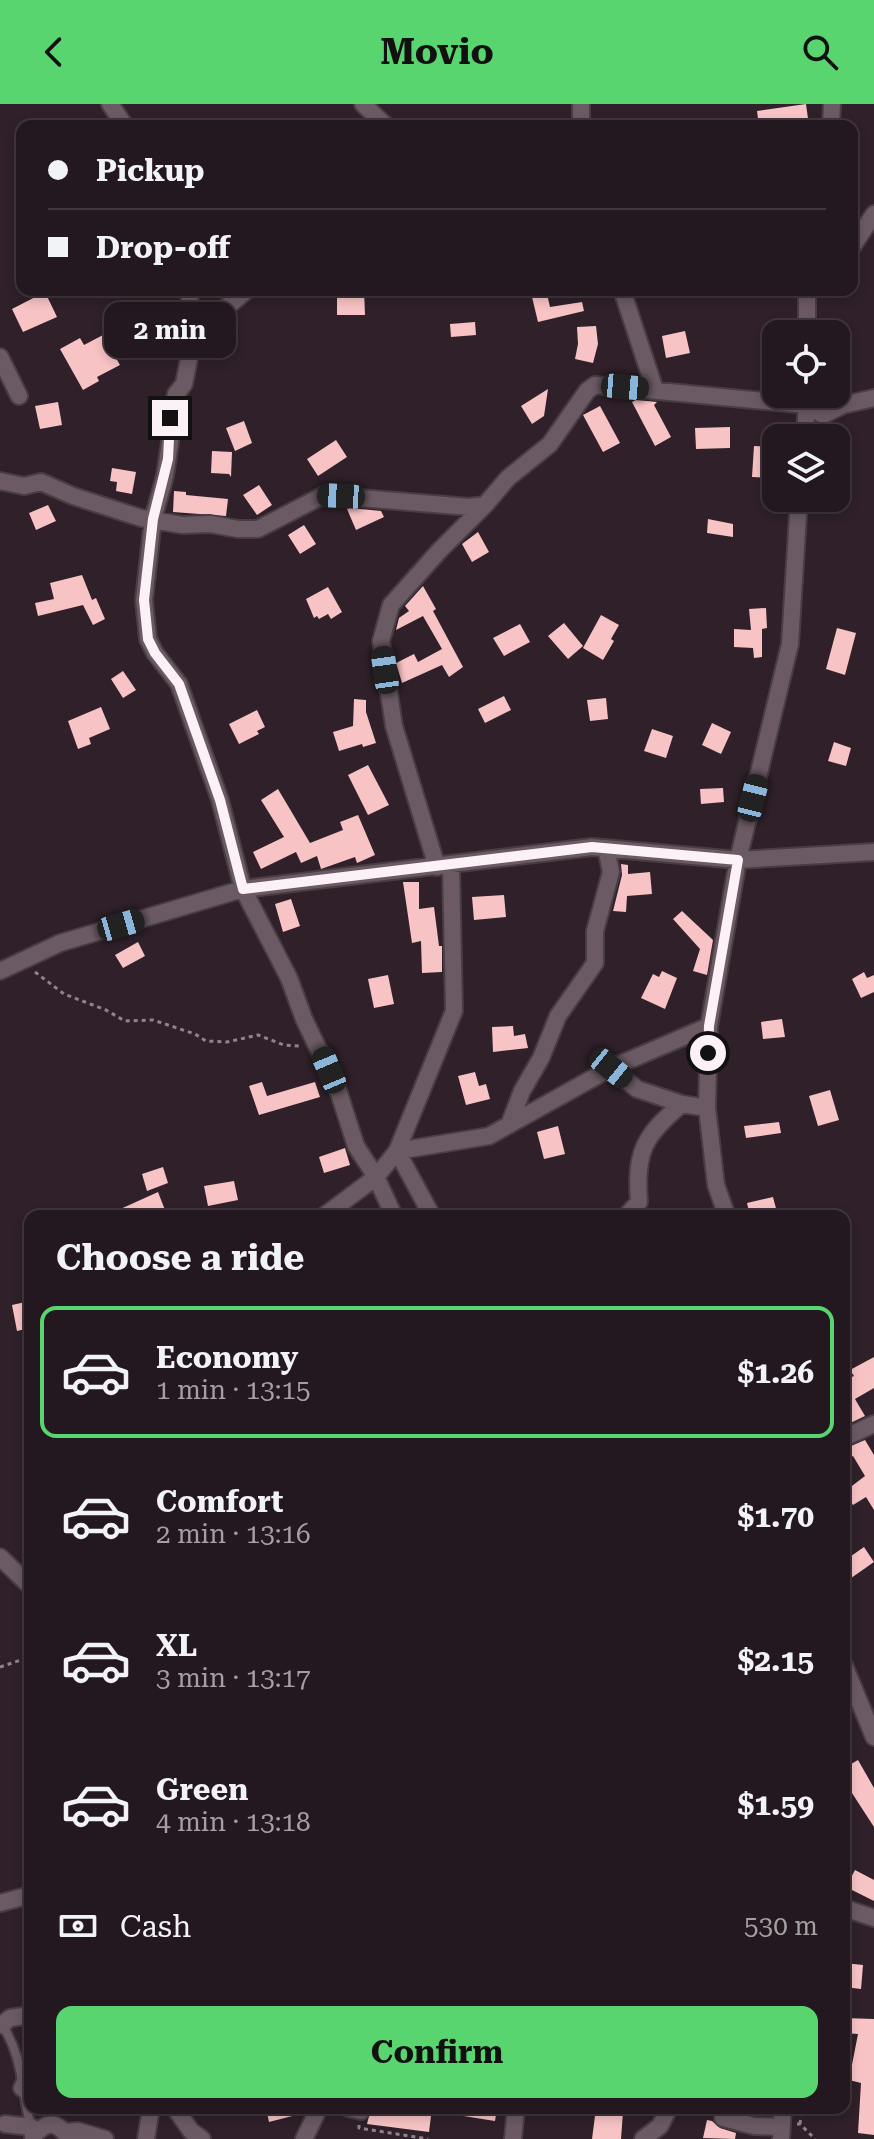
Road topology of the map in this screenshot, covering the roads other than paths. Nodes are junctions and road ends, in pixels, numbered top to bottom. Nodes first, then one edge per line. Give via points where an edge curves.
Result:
1 (363, 104) edge
2 (380, 120) edge
3 (874, 214) edge
4 (858, 238) edge
5 (190, 296) edge
6 (240, 296) edge
7 (624, 296) edge
8 (807, 296) edge
9 (819, 296) edge
10 (807, 312) junction
11 (807, 320) edge
12 (190, 330) junction
13 (0, 357) edge
14 (655, 390) junction
15 (19, 396) dead end
16 (762, 397) edge
17 (874, 398) edge
18 (850, 403) edge
19 (816, 408) edge
20 (837, 408) edge
21 (0, 481) edge
22 (485, 505) junction
23 (798, 512) edge
24 (153, 519) junction
25 (606, 848) junction
26 (874, 852) edge
27 (738, 860) junction
28 (444, 866) junction
29 (243, 889) junction
30 (0, 971) edge
31 (709, 1026) junction
32 (611, 1068) junction
33 (682, 1104) junction
34 (707, 1108) junction
35 (509, 1125) junction
36 (397, 1151) junction
37 (376, 1177) junction
38 (332, 1210) edge
39 (391, 1210) edge
40 (429, 1210) edge
41 (632, 1210) edge
42 (725, 1210) edge
43 (874, 1424) edge
44 (850, 1435) edge
45 (3, 1565) edge
46 (24, 1581) edge
47 (850, 1674) edge
48 (867, 1698) edge
49 (874, 1737) edge
50 (24, 1897) edge
51 (0, 1903) edge
52 (850, 1910) edge
53 (874, 1918) edge
54 (24, 2016) edge
55 (1, 2024) edge
56 (24, 2084) edge
57 (22, 2088) junction
58 (24, 2096) edge
59 (28, 2114) edge
60 (150, 2114) edge
61 (180, 2114) edge
62 (316, 2114) edge
63 (515, 2114) edge
64 (666, 2114) edge
65 (733, 2114) edge
66 (5, 2124) dead end
67 (787, 2129) edge
68 (33, 2134) edge
69 (105, 2139) edge
70 (146, 2139) edge
71 (202, 2139) edge
72 (304, 2139) edge
73 (513, 2139) edge
74 (643, 2139) edge

1 - 2 street
3 - 4 street
5 - 12 street
6 - 12 street
7 - 14 street
8 - 10 street
9 - 10 street
10 - 11 street
12 - 24 street via 190,357 170,418 165,476
13 - 15 street
14 - 16 street
14 - 22 street via 595,385 550,444
17 - 18 street
19 - 20 street via 823,415
21 - 24 street via 24,486 41,482
22 - 24 street via 324,495 258,529
22 - 28 street via 391,605 381,641 394,726
23 - 27 street via 790,644
24 - 29 street via 144,600 148,639 179,684 220,800
25 - 27 street
25 - 28 street
25 - 35 street via 611,872 595,931 595,963 558,1016
26 - 27 street
27 - 31 street
28 - 29 street
28 - 36 street via 454,1011
29 - 30 street via 60,943
29 - 37 street via 289,978 338,1090 356,1146
31 - 32 street
31 - 34 street
32 - 33 street via 637,1089
32 - 35 street
33 - 34 street
33 - 41 street via 657,1124 641,1149 639,1202
34 - 42 street via 716,1185
35 - 36 street via 489,1136
36 - 37 street
36 - 40 street
37 - 38 street
37 - 39 street
43 - 44 street
45 - 46 street
47 - 48 street
48 - 49 street
50 - 51 street
52 - 53 street
54 - 55 street
55 - 57 lane via 21,2064
56 - 57 street
57 - 58 lane
59 - 68 lane
60 - 70 street
61 - 71 street
62 - 72 street
63 - 73 street
64 - 74 street
65 - 67 street via 723,2118
66 - 68 street
68 - 69 street via 50,2123 64,2132

